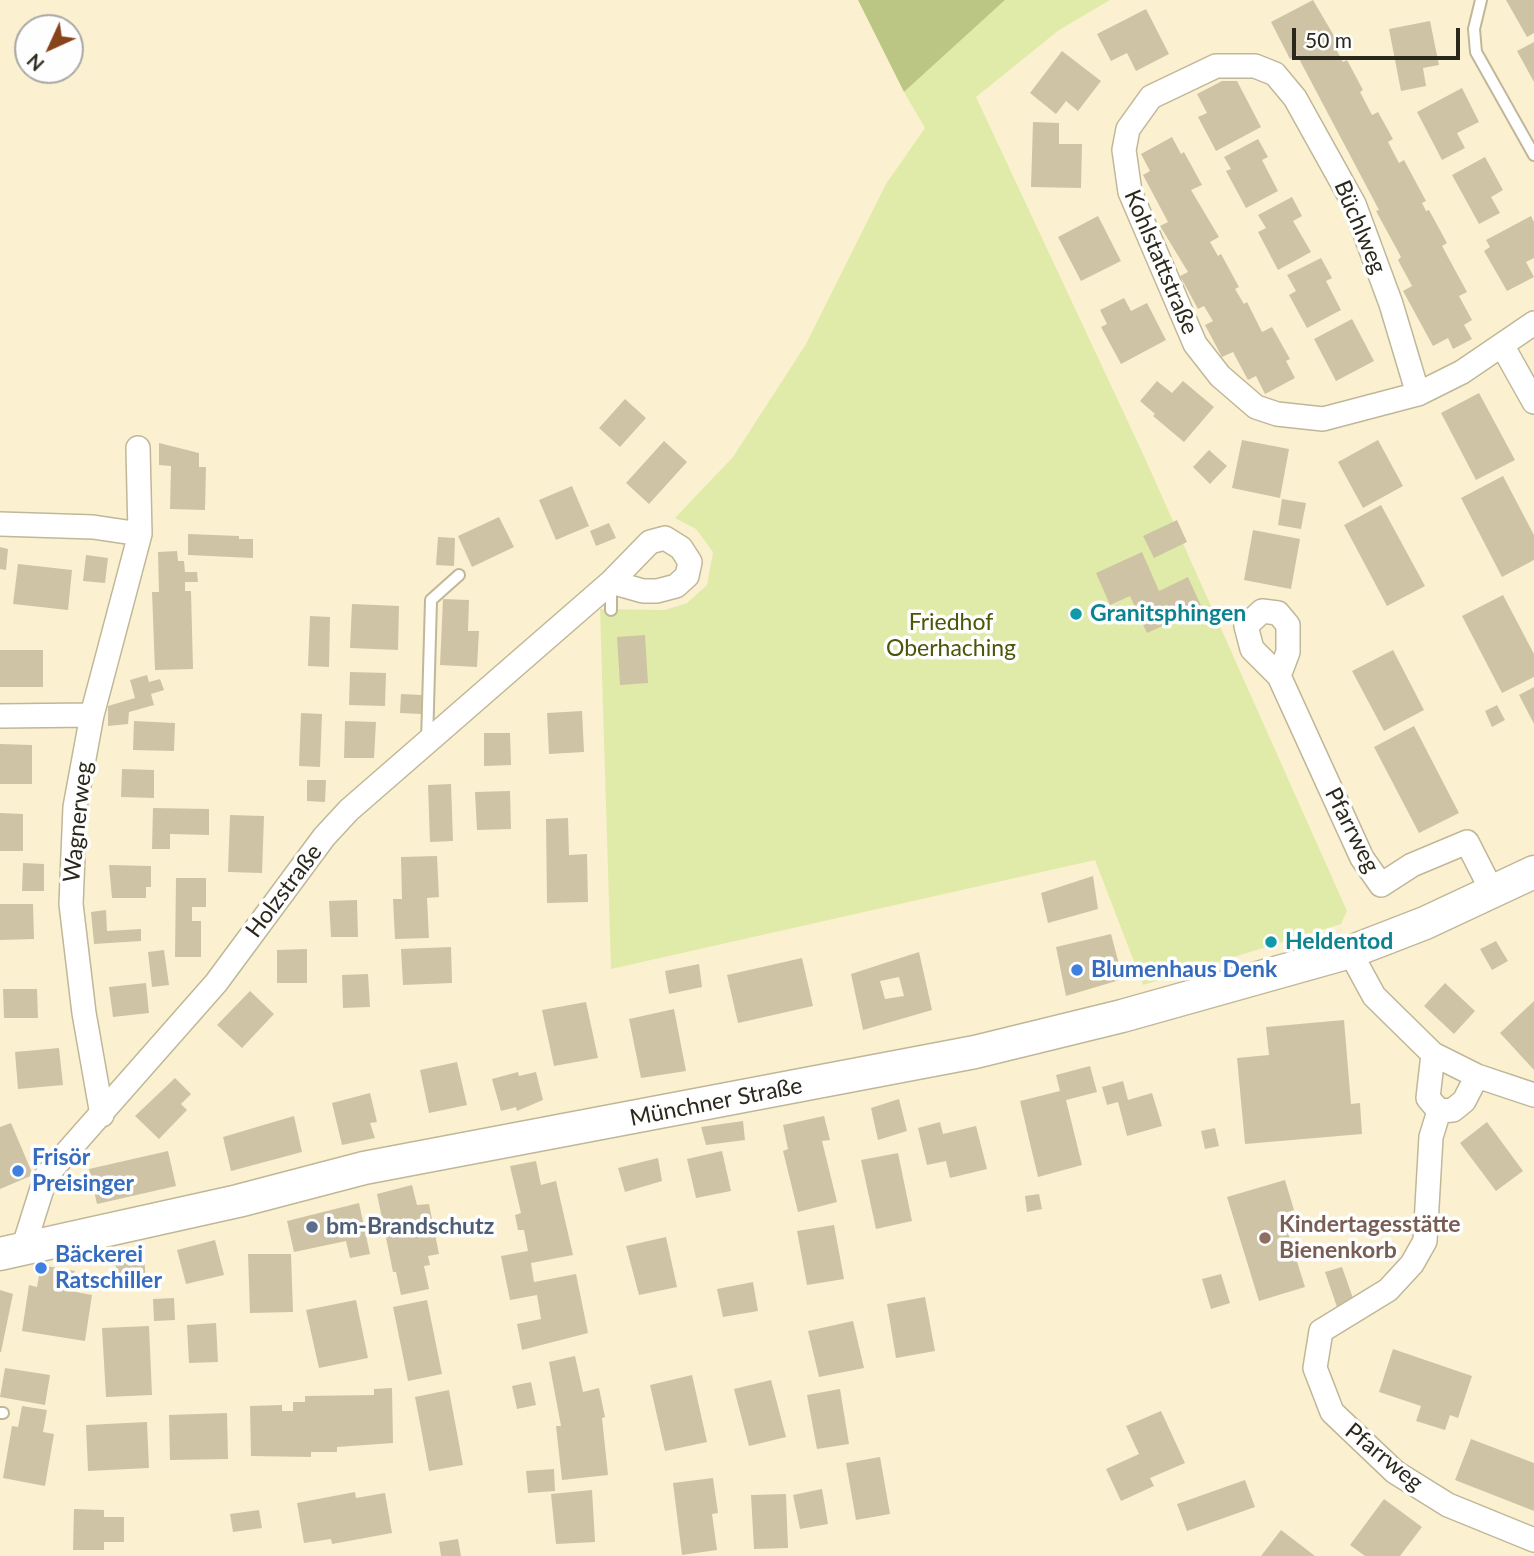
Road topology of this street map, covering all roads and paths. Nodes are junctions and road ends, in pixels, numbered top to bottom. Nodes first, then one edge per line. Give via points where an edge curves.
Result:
1 (1481, 0) edge
2 (1275, 74) joint
3 (1534, 155) edge
4 (1534, 323) edge
5 (1502, 345) junction
6 (1418, 394) junction
7 (1534, 402) edge
8 (138, 449) dead end
9 (0, 524) edge
10 (140, 534) junction
11 (459, 575) dead end
12 (611, 582) joint
13 (611, 610) dead end
14 (1279, 676) dead end
15 (92, 715) junction
16 (0, 716) edge
17 (426, 743) junction
18 (1534, 872) edge
19 (1492, 891) junction
20 (1350, 952) junction
21 (1433, 1054) junction
22 (1477, 1076) junction
23 (1534, 1095) edge
24 (1438, 1111) junction
25 (102, 1115) junction
26 (11, 1253) edge
27 (1534, 1540) edge

1 - 3 lane via 1474,29 1476,52
2 - 6 street, Büchlweg via 1295,98 1354,204
2 - 6 street, Kohlstattstraße via 1255,66 1216,66 1152,97 1128,129 1124,150 1130,192 1182,318 1220,376 1244,399 1278,414 1323,419
4 - 5 street, Kohlstattstraße
5 - 6 street, Kohlstattstraße
5 - 7 street
8 - 10 street, Wagnerweg
9 - 10 street via 93,527
10 - 15 street, Wagnerweg
11 - 17 lane via 431,600
12 - 13 lane
12 - 17 street, Holzstraße
14 - 19 street, Pfarrweg via 1362,858 1381,885 1412,865 1467,842
15 - 16 street
15 - 25 street, Wagnerweg via 75,807 71,904
17 - 25 street, Holzstraße via 324,837 216,983
18 - 19 main road, Münchner Straße
19 - 20 main road, Münchner Straße
20 - 21 street via 1374,996
20 - 26 main road, Münchner Straße via 975,1052 364,1168
21 - 22 street
21 - 24 street, Pfarrweg via 1428,1098
22 - 23 street
22 - 24 street via 1464,1101 1452,1110
24 - 27 street, Pfarrweg via 1431,1137 1425,1241 1388,1290 1321,1331 1315,1368 1332,1412 1395,1472 1448,1505
25 - 26 street, Holzstraße via 46,1177

